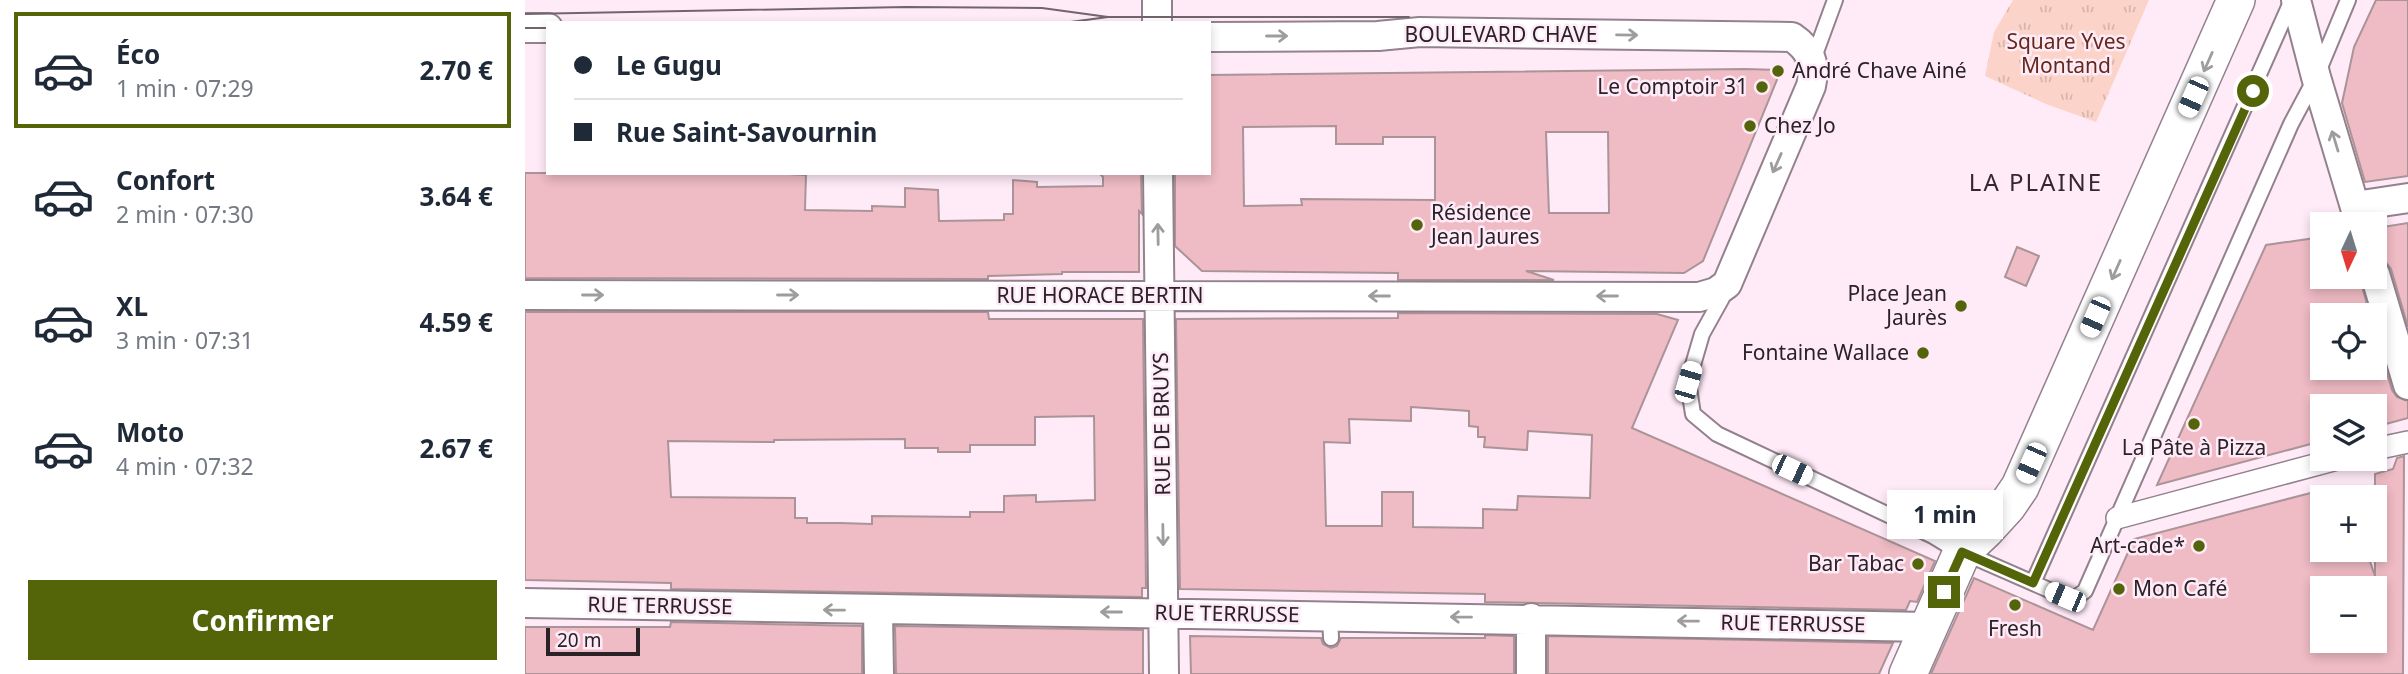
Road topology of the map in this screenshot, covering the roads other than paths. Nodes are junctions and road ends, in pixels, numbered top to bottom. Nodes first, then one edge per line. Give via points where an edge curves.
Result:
1 (1157, 0) edge
2 (1835, 0) edge
3 (2236, 0) edge
4 (2294, 0) edge
5 (2348, 0) edge
6 (1157, 21) edge
7 (525, 28) edge
8 (546, 28) edge
9 (1211, 37) edge
10 (1813, 60) junction
11 (2316, 76) junction
12 (1158, 175) edge
13 (2408, 198) edge
14 (2356, 212) edge
15 (2366, 212) edge
16 (2379, 289) edge
17 (525, 295) edge
18 (1160, 296) junction
19 (1723, 298) dead end
20 (2408, 385) edge
21 (2408, 442) edge
22 (2387, 447) edge
23 (2310, 466) edge
24 (2117, 518) junction
25 (1958, 560) junction
26 (2033, 583) junction
27 (525, 603) edge
28 (879, 611) junction
29 (1164, 613) junction
30 (1531, 618) junction
31 (1928, 627) junction
32 (879, 674) edge
33 (1164, 674) edge
34 (1531, 674) edge
35 (1908, 674) edge

1 - 6 street
2 - 10 lane
3 -> 25 street via 2020,487
4 - 11 street
4 - 26 lane
5 - 11 lane
7 - 8 street
9 -> 10 street, BOULEVARD CHAVE via 1420,32 1792,37
10 -> 18 street, RUE HORACE BERTIN via 1811,86 1727,284 1708,295
14 -> 11 street
11 - 24 lane
18 -> 12 street, RUE DE BRUYS
13 - 15 street
16 - 20 street
17 -> 18 street, RUE HORACE BERTIN
18 -> 29 street, RUE DE BRUYS
19 - 25 lane via 1702,334 1688,382 1693,414 1717,434
21 - 22 street
23 - 24 street
24 - 26 lane via 2085,591 2075,598 2065,597
25 - 26 lane
25 - 31 street
28 -> 27 street, RUE TERRUSSE
29 -> 28 street, RUE TERRUSSE
28 - 32 street
30 -> 29 street, RUE TERRUSSE via 1330,627
29 - 33 street, RUE DE BRUYS
31 -> 30 street, RUE TERRUSSE
30 - 34 street
31 - 35 street

